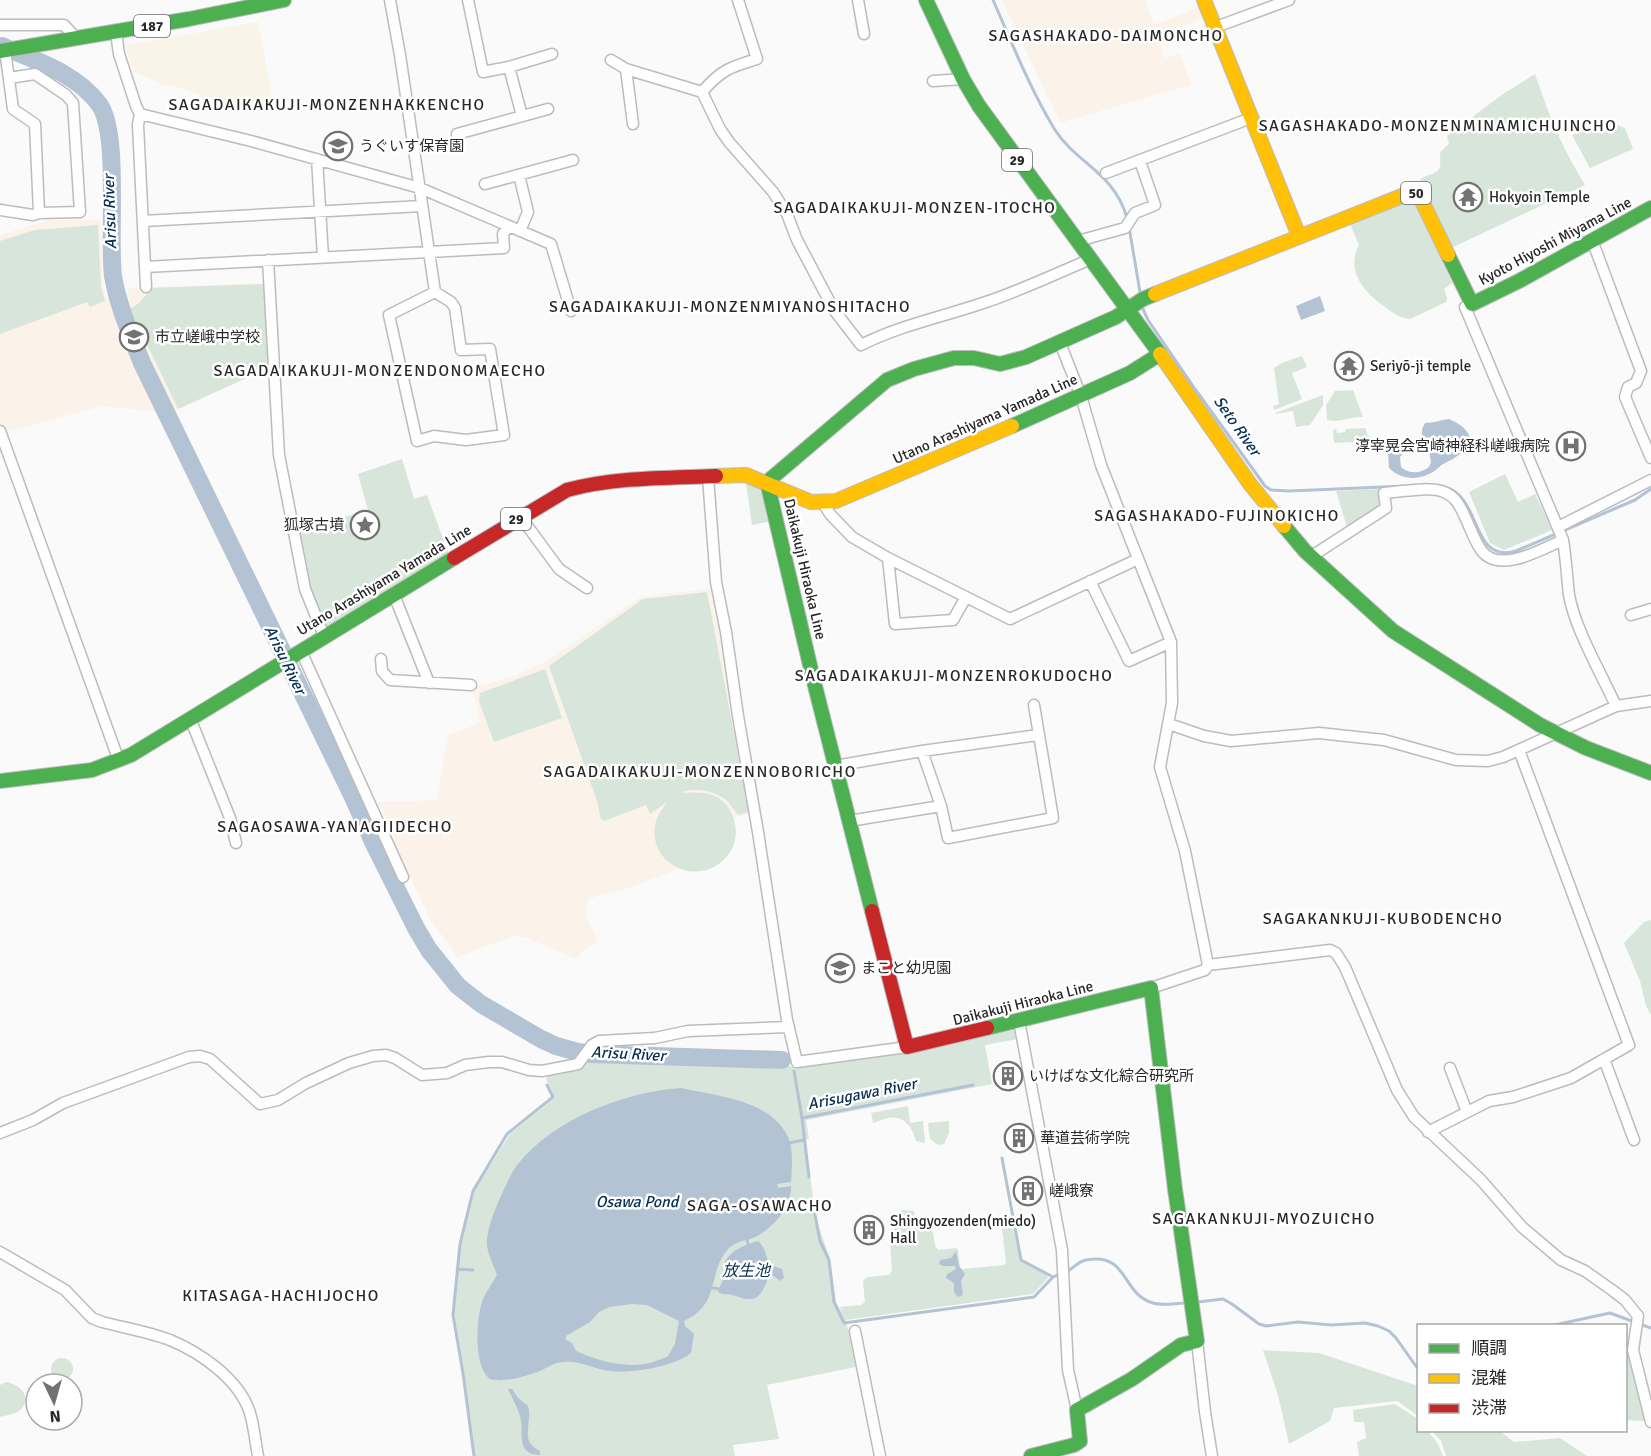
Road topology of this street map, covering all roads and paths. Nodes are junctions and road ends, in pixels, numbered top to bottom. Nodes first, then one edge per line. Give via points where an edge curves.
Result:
1 (284, 0) edge
2 (390, 0) edge
3 (468, 0) edge
4 (858, 0) edge
5 (926, 0) edge
6 (1204, 0) edge
7 (1289, 0) edge
8 (741, 5) edge
9 (0, 25) edge
10 (1216, 27) junction
11 (116, 32) junction
12 (864, 34) dead end
13 (77, 39) junction
14 (4, 53) edge
15 (552, 54) dead end
16 (611, 60) dead end
17 (509, 67) junction
18 (626, 69) junction
19 (9, 78) junction
20 (963, 79) junction
21 (933, 81) dead end
22 (702, 92) junction
23 (548, 109) dead end
24 (140, 114) junction
25 (522, 116) junction
26 (1251, 118) junction
27 (633, 124) dead end
28 (457, 134) dead end
29 (317, 159) junction
30 (573, 160) dead end
31 (1140, 160) junction
32 (1106, 173) dead end
33 (519, 175) junction
34 (485, 184) dead end
35 (420, 188) junction
36 (422, 206) junction
37 (1651, 208) edge
38 (0, 210) edge
39 (320, 212) junction
40 (39, 213) junction
41 (143, 221) junction
42 (509, 226) junction
43 (520, 231) junction
44 (1299, 236) junction
45 (1592, 240) junction
46 (1078, 242) junction
47 (429, 252) junction
48 (323, 257) junction
49 (1091, 259) junction
50 (268, 260) junction
51 (145, 267) junction
52 (146, 287) dead end
53 (435, 292) junction
54 (1136, 304) junction
55 (1472, 304) junction
56 (571, 311) dead end
57 (1060, 343) junction
58 (1160, 354) junction
59 (1081, 396) junction
60 (0, 431) edge
61 (1651, 458) edge
62 (708, 477) junction
63 (1651, 480) edge
64 (767, 482) junction
65 (823, 503) junction
66 (520, 516) junction
67 (1560, 533) junction
68 (1312, 556) junction
69 (888, 558) junction
70 (1138, 559) junction
71 (1090, 581) junction
72 (587, 588) dead end
73 (394, 595) junction
74 (966, 597) junction
75 (1651, 609) edge
76 (1631, 615) dead end
77 (324, 636) junction
78 (1171, 642) junction
79 (292, 656) junction
80 (381, 659) dead end
81 (429, 683) junction
82 (471, 684) dead end
83 (1651, 701) edge
84 (1034, 705) dead end
85 (1616, 706) junction
86 (189, 718) junction
87 (1169, 724) junction
88 (1554, 732) junction
89 (1038, 735) junction
90 (1518, 750) junction
91 (922, 751) junction
92 (119, 761) junction
93 (835, 766) junction
94 (1651, 773) edge
95 (0, 781) edge
96 (941, 806) junction
97 (849, 821) junction
98 (236, 843) dead end
99 (403, 877) dead end
100 (1208, 965) junction
101 (1151, 988) junction
102 (1019, 1021) junction
103 (789, 1027) junction
104 (907, 1047) junction
105 (1604, 1059) junction
106 (1450, 1068) dead end
107 (1467, 1112) junction
108 (1428, 1132) junction
109 (0, 1133) edge
110 (1634, 1140) dead end
111 (0, 1252) edge
112 (855, 1331) dead end
113 (1197, 1341) junction
114 (1077, 1410) junction
115 (1651, 1422) edge
116 (258, 1456) edge
117 (880, 1456) edge
118 (1031, 1456) edge
119 (1212, 1456) edge

1 - 11 main road, 187
2 - 35 street
3 - 17 street via 483,72
4 - 12 street
5 - 20 main road, 29
6 - 10 main road
7 - 10 street
8 - 22 street via 757,59 716,76
9 - 13 street via 64,26
10 - 26 main road
11 - 13 main road, 187
11 - 24 street via 119,54
13 - 14 main road, 187
14 - 19 street
15 - 17 street
16 - 18 street
17 - 25 street
18 - 22 street
18 - 27 street
19 - 40 street via 13,109 35,124
19 - 40 street via 35,74 73,103 80,212
20 - 21 street
20 - 46 main road, 29
22 - 49 street via 724,135 787,214 834,310 861,345 891,331 984,303
23 - 25 street
24 - 29 street
24 - 41 street
25 - 28 street
26 - 31 street
26 - 44 main road
29 - 35 street
29 - 39 street
30 - 33 street
31 - 32 street
31 - 46 street via 1155,205 1136,213 1128,224
33 - 34 street
33 - 43 street via 528,212
35 - 36 street
35 - 42 street
36 - 39 street
36 - 47 street
37 - 45 main road, Kyoto Hiyoshi Miyama Line
38 - 40 street
39 - 41 street
39 - 48 street
41 - 51 street
42 - 43 street
42 - 47 street via 503,234 504,248
43 - 56 street via 551,244
44 - 54 main road
44 - 55 main road, Kyoto Hiyoshi Miyama Line / 50 via 1416,193
45 - 55 main road, Kyoto Hiyoshi Miyama Line
45 - 61 street via 1641,371 1625,397
46 - 49 main road, 29
47 - 48 street
47 - 53 street
48 - 50 street
49 - 54 main road, 29
50 - 51 street
50 - 77 street via 279,455 305,589
51 - 52 street
53 - 53 street via 455,308 461,350 490,349 504,435 466,440 434,436 417,441 389,315
54 - 57 main road
54 - 58 main road, 29
55 - 67 street via 1465,307
57 - 59 street
57 - 64 main road via 1000,364 954,358 887,380
58 - 59 main road, Utano Arashiyama Yamada Line
58 - 68 main road via 1250,484
59 - 65 main road, Utano Arashiyama Yamada Line via 849,497
59 - 70 street via 1101,465
60 - 92 street
62 - 64 main road, Utano Arashiyama Yamada Line / 29 via 746,475
62 - 66 main road, Utano Arashiyama Yamada Line / 29 via 585,485 567,490
62 - 103 street via 716,582
63 - 67 street
64 - 65 main road, Utano Arashiyama Yamada Line / 29 via 801,498
64 - 93 main road, Daikakuji Hiraoka Line
65 - 69 street via 852,537
66 - 72 street via 559,569
66 - 73 main road, Utano Arashiyama Yamada Line / 29
67 - 68 street via 1514,561 1502,561 1482,551 1459,504 1447,494 1432,490 1384,493 1386,508
67 - 85 street via 1575,615
68 - 88 main road via 1393,631
69 - 74 street
69 - 74 street via 895,624 953,620
70 - 71 street
70 - 78 street
71 - 74 street via 1010,619
71 - 78 street via 1129,661
73 - 77 main road, Utano Arashiyama Yamada Line / 29
73 - 81 street
75 - 76 street
77 - 79 main road, Utano Arashiyama Yamada Line / 29
78 - 87 street
79 - 86 main road, Utano Arashiyama Yamada Line / 29
79 - 99 street
80 - 81 street via 382,671 390,680
81 - 82 street
83 - 85 street
84 - 89 street
85 - 88 street
86 - 92 main road, Utano Arashiyama Yamada Line / 29
86 - 98 street via 230,818
87 - 90 street via 1231,741 1319,733 1384,740 1456,760 1488,760
87 - 100 street via 1161,767 1185,850
88 - 90 street
88 - 94 main road
89 - 91 street
89 - 96 street via 1053,818 948,838
90 - 105 street via 1629,1045
91 - 93 street
91 - 96 street
92 - 95 main road, Utano Arashiyama Yamada Line / 29 via 91,770
93 - 97 main road, Daikakuji Hiraoka Line
96 - 97 street
97 - 104 main road, Daikakuji Hiraoka Line
100 - 101 street via 1205,970
100 - 108 street via 1330,950 1336,953 1397,1090
101 - 102 main road, Daikakuji Hiraoka Line
101 - 113 main road
102 - 104 main road, Daikakuji Hiraoka Line
102 - 114 street via 1062,1250 1068,1370
103 - 104 street via 797,1062
103 - 109 street via 688,1031 655,1038 599,1041 578,1064 542,1071 489,1062 422,1075 386,1055 373,1056 349,1063 278,1100 260,1104 210,1059 189,1057 63,1103
105 - 107 street via 1571,1078 1489,1101
105 - 110 street
106 - 107 street
107 - 108 street
108 - 115 street via 1481,1180 1522,1227 1561,1260 1612,1290 1638,1316 1632,1350
111 - 116 street via 65,1290 92,1318 170,1340 214,1366 245,1402
112 - 117 street
113 - 114 main road via 1181,1345
113 - 119 street
114 - 118 main road via 1080,1441

